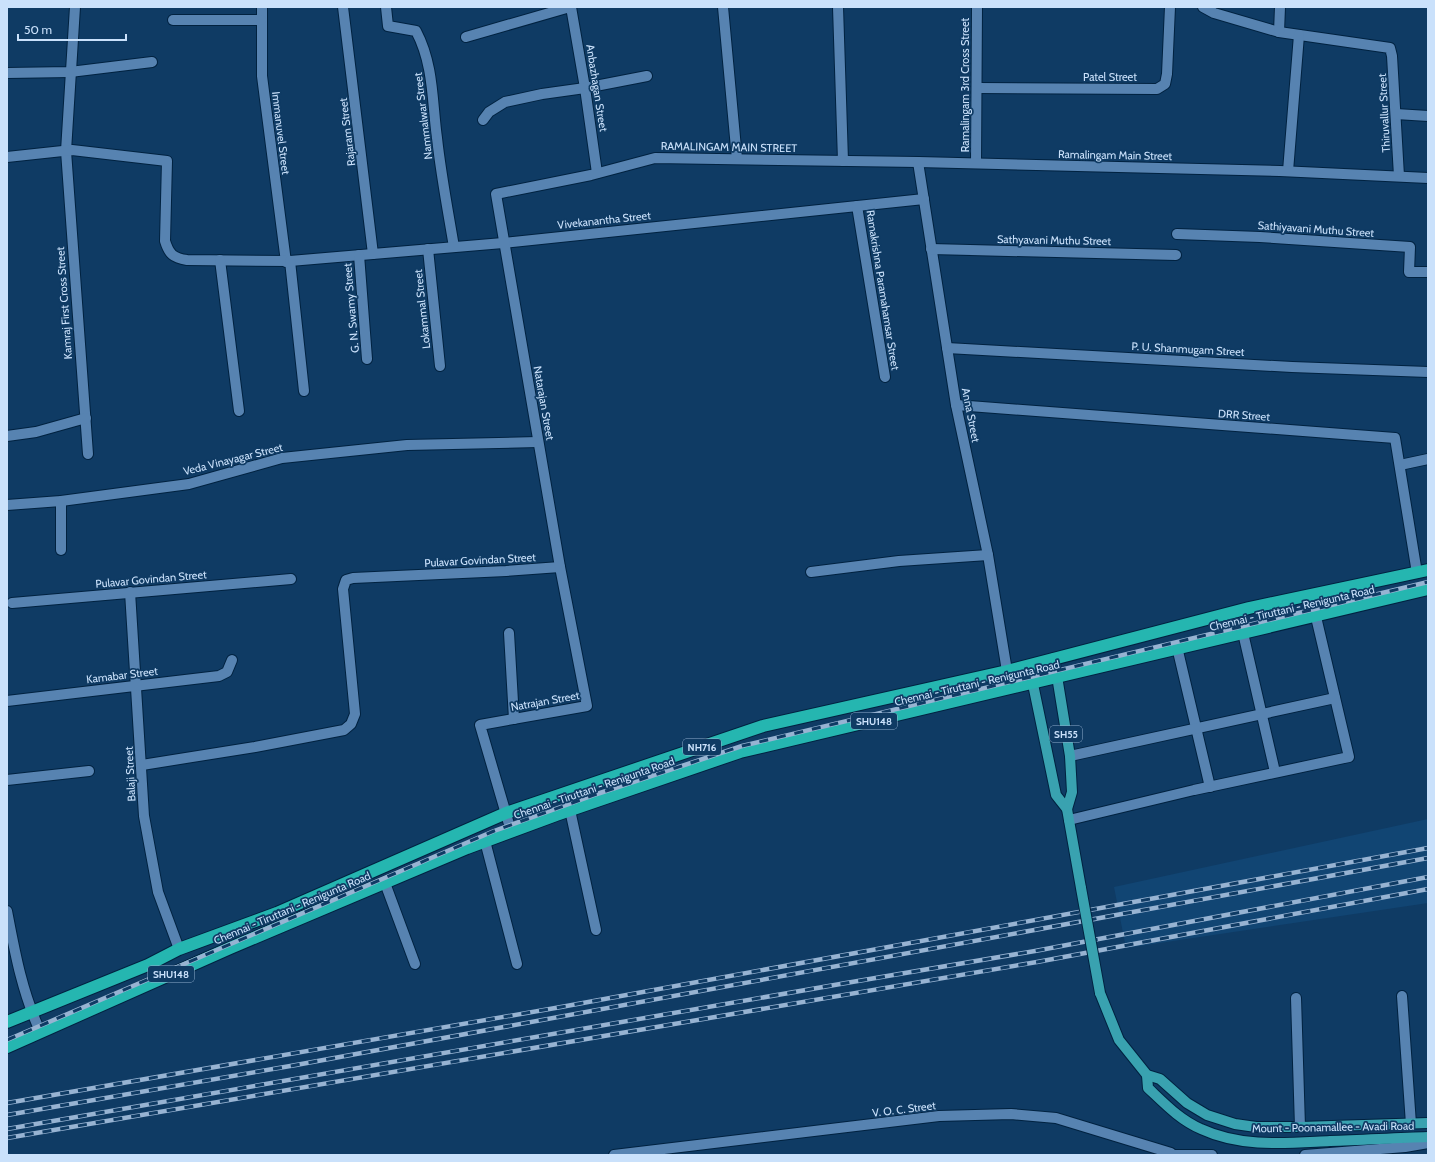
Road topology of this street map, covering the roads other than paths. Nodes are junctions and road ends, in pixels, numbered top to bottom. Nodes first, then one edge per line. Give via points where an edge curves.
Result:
1 (75, 7) edge
2 (262, 7) edge
3 (343, 7) edge
4 (386, 7) edge
5 (570, 7) edge
6 (723, 7) edge
7 (838, 7) edge
8 (977, 7) edge
9 (1170, 7) edge
10 (1203, 7) edge
11 (1280, 7) edge
12 (173, 20) dead end
13 (261, 20) junction
14 (1279, 32) junction
15 (1299, 35) junction
16 (466, 37) dead end
17 (152, 62) dead end
18 (70, 72) junction
19 (7, 73) edge
20 (647, 76) dead end
21 (585, 88) junction
22 (977, 88) junction
23 (1396, 114) junction
24 (1428, 116) edge
25 (483, 120) dead end
26 (66, 151) junction
27 (7, 157) edge
28 (737, 159) junction
29 (843, 161) junction
30 (918, 162) junction
31 (976, 163) junction
32 (1288, 171) junction
33 (598, 173) junction
34 (1399, 176) junction
35 (1428, 178) edge
36 (924, 199) junction
37 (857, 206) junction
38 (1177, 234) dead end
39 (503, 243) junction
40 (454, 247) junction
41 (428, 249) junction
42 (932, 249) junction
43 (373, 254) junction
44 (358, 255) junction
45 (1176, 255) dead end
46 (220, 260) junction
47 (288, 262) junction
48 (1428, 272) edge
49 (947, 348) junction
50 (367, 359) dead end
51 (440, 366) dead end
52 (1428, 372) edge
53 (885, 377) dead end
54 (304, 391) dead end
55 (956, 405) junction
56 (239, 411) dead end
57 (86, 418) junction
58 (7, 436) edge
59 (538, 442) junction
60 (88, 454) dead end
61 (1428, 459) edge
62 (1400, 465) junction
63 (61, 501) junction
64 (7, 505) edge
65 (60, 550) dead end
66 (988, 556) junction
67 (560, 567) junction
68 (811, 572) dead end
69 (1422, 572) edge
70 (291, 579) dead end
71 (1428, 589) edge
72 (130, 592) junction
73 (12, 603) dead end
74 (1316, 617) junction
75 (1197, 621) junction
76 (1243, 633) junction
77 (509, 634) dead end
78 (1201, 642) junction
79 (1177, 647) junction
80 (1054, 658) junction
81 (232, 660) dead end
82 (1029, 665) junction
83 (1007, 671) junction
84 (1057, 677) junction
85 (1033, 682) junction
86 (137, 685) junction
87 (1335, 698) junction
88 (7, 700) edge
89 (1263, 714) junction
90 (514, 719) junction
91 (1196, 729) junction
92 (1070, 756) junction
93 (142, 765) junction
94 (89, 771) dead end
95 (1275, 772) junction
96 (7, 780) edge
97 (1210, 786) junction
98 (1066, 809) junction
99 (570, 810) junction
100 (506, 813) junction
101 (1069, 820) junction
102 (511, 831) junction
103 (485, 841) junction
104 (385, 883) junction
105 (7, 911) edge
106 (596, 930) dead end
107 (180, 949) junction
108 (415, 964) dead end
109 (517, 964) dead end
110 (1402, 996) dead end
111 (1296, 998) dead end
112 (32, 1012) junction
113 (7, 1022) edge
114 (40, 1031) junction
115 (7, 1047) edge
116 (1147, 1074) junction
117 (1428, 1123) edge
118 (1411, 1124) junction
119 (1394, 1125) junction
120 (1300, 1127) junction
121 (1428, 1137) edge
122 (1395, 1138) junction
123 (1428, 1143) edge
124 (635, 1153) edge
125 (1168, 1154) edge
126 (614, 1155) edge
127 (1212, 1155) edge
128 (1305, 1155) edge

1 - 18 street, Kamraj First Cross Street
2 - 13 street, Immanuvel Street
3 - 43 street, Rajaram Street
4 - 40 street, Nammalwar Street via 388,26 416,32 423,44 430,67 437,139
5 - 16 street
5 - 21 street, Anbazhagan Street
6 - 28 street
7 - 29 street
8 - 22 street, Ramalingam 3rd Cross Street
9 - 22 street, Patel Street via 1167,74 1165,84 1157,88
10 - 14 street via 1214,13
11 - 14 street
12 - 13 street
13 - 47 street, Immanuvel Street via 262,76
14 - 15 street
15 - 23 street, Thiruvallur Street via 1390,48
15 - 32 street
17 - 18 street
18 - 19 street
18 - 26 street, Kamraj First Cross Street
20 - 21 street
21 - 25 street via 505,102 489,112
21 - 33 street, Anbazhagan Street
22 - 31 street, Ramalingam 3rd Cross Street
23 - 24 street
23 - 34 street, Thiruvallur Street
26 - 27 street
26 - 46 street, Vivekanantha Street via 167,161 165,241 169,253 177,259
26 - 57 street, Kamraj First Cross Street
28 - 29 street, RAMALINGAM MAIN STREET
28 - 33 street, RAMALINGAM MAIN STREET via 655,158
29 - 30 street, RAMALINGAM MAIN STREET
30 - 31 street, Ramalingam Main Street
30 - 36 street, Anna Street
31 - 32 street, Ramalingam Main Street
32 - 34 street, Ramalingam Main Street
33 - 39 street, RAMALINGAM MAIN STREET via 496,194
34 - 35 street
36 - 37 street, Vivekanantha Street
36 - 42 street, Anna Street
37 - 39 street, Vivekanantha Street
37 - 53 street, Ramakrishna Paramahamsar Street
38 - 48 street, Sathiyavani Muthu Street via 1410,247 1409,272
39 - 40 street, Vivekanantha Street
39 - 59 street, Natarajan Street
40 - 41 street, Vivekanantha Street
41 - 43 street, Vivekanantha Street
41 - 51 street, Lokammal Street
42 - 45 street, Sathyavani Muthu Street
42 - 49 street, Anna Street
43 - 44 street, Vivekanantha Street
44 - 47 street, Vivekanantha Street
44 - 50 street, G. N. Swamy Street
46 - 47 street, Vivekanantha Street
46 - 56 street
47 - 54 street, Immanuvel Street
49 - 52 street, P. U. Shanmugam Street
49 - 55 street, Anna Street
55 - 62 street, DRR Street via 1395,438
55 - 66 street, Anna Street
57 - 58 street via 36,432
57 - 60 street, Kamraj First Cross Street
59 - 63 street, Veda Vinayagar Street via 407,445 282,458 189,484
59 - 67 street, Natarajan Street
61 - 62 street
62 - 69 street, DRR Street
63 - 64 street, Veda Vinayagar Street
63 - 65 street
66 - 68 street via 899,561
66 - 83 street, Anna Street
67 - 90 street, Natrajan Street via 587,706
67 - 93 street, Pulavar Govindan Street via 346,580 342,589 355,714 352,724 344,730
69 - 75 highway, Chennai - Tiruttani - Renigunta Road / NH716
70 - 72 street, Pulavar Govindan Street
71 - 74 highway, Chennai - Tiruttani - Renigunta Road / SHU148
72 - 73 street, Pulavar Govindan Street
72 - 86 street, Balaji Street
74 - 76 highway, Chennai - Tiruttani - Renigunta Road / SHU148
74 - 87 street
75 - 78 highway
75 - 80 highway, Chennai - Tiruttani - Renigunta Road / NH716
76 - 78 highway, Chennai - Tiruttani - Renigunta Road / SHU148
76 - 89 street
77 - 90 street
78 - 79 highway, Chennai - Tiruttani - Renigunta Road / SHU148
79 - 84 highway, Chennai - Tiruttani - Renigunta Road / SHU148
79 - 91 street
80 - 82 highway, Chennai - Tiruttani - Renigunta Road / NH716
80 - 84 main road, SH55
81 - 86 street, Kamabar Street via 227,672 219,676
82 - 83 highway, Chennai - Tiruttani - Renigunta Road / NH716
82 - 85 main road, SH55
83 - 100 highway, Chennai - Tiruttani - Renigunta Road / NH716 via 763,726
84 - 85 highway, Chennai - Tiruttani - Renigunta Road / SHU148
84 - 92 main road, SH55
85 - 98 main road, SH55 via 1056,795
85 - 99 highway, Chennai - Tiruttani - Renigunta Road / SHU148 via 740,752
86 - 88 street, Kamabar Street
86 - 93 street, Balaji Street
87 - 89 street
87 - 95 street via 1349,757
89 - 91 street
89 - 95 street
90 - 100 street, Natrajan Street via 480,725
91 - 92 street
91 - 97 street
92 - 98 main road, SH55 via 1072,792
93 - 107 street, Balaji Street via 144,816 158,892
94 - 96 street
95 - 97 street
97 - 101 street
98 - 101 main road
99 - 102 highway, Chennai - Tiruttani - Renigunta Road / SHU148
99 - 106 street
100 - 102 street
100 - 107 highway, Chennai - Tiruttani - Renigunta Road / NH716 via 277,913
101 - 116 main road, bridge via 1100,992 1119,1040
102 - 103 highway, Chennai - Tiruttani - Renigunta Road / SHU148
103 - 104 highway, Chennai - Tiruttani - Renigunta Road / SHU148
103 - 109 street
104 - 108 street
104 - 114 highway, Chennai - Tiruttani - Renigunta Road / SHU148
105 - 112 street via 20,976
107 - 112 highway, Chennai - Tiruttani - Renigunta Road / NH716 via 148,965
110 - 118 street
111 - 120 street
112 - 113 highway, Chennai - Tiruttani - Renigunta Road / NH716
112 - 114 street
114 - 115 highway, Chennai - Tiruttani - Renigunta Road / SHU148
116 - 120 main road via 1160,1079 1187,1103 1207,1115 1235,1124 1256,1127
116 - 122 main road, Mount - Poonamallee - Avadi Road via 1148,1088 1178,1116 1201,1129 1228,1139 1256,1143
117 - 118 main road
118 - 119 main road
119 - 120 main road
119 - 122 main road
121 - 122 main road, Mount - Poonamallee - Avadi Road
123 - 128 street via 1405,1148
124 - 125 street, V. O. C. Street via 939,1116 1011,1114 1056,1118 1120,1136
124 - 126 street, V. O. C. Street
125 - 127 street, V. O. C. Street

